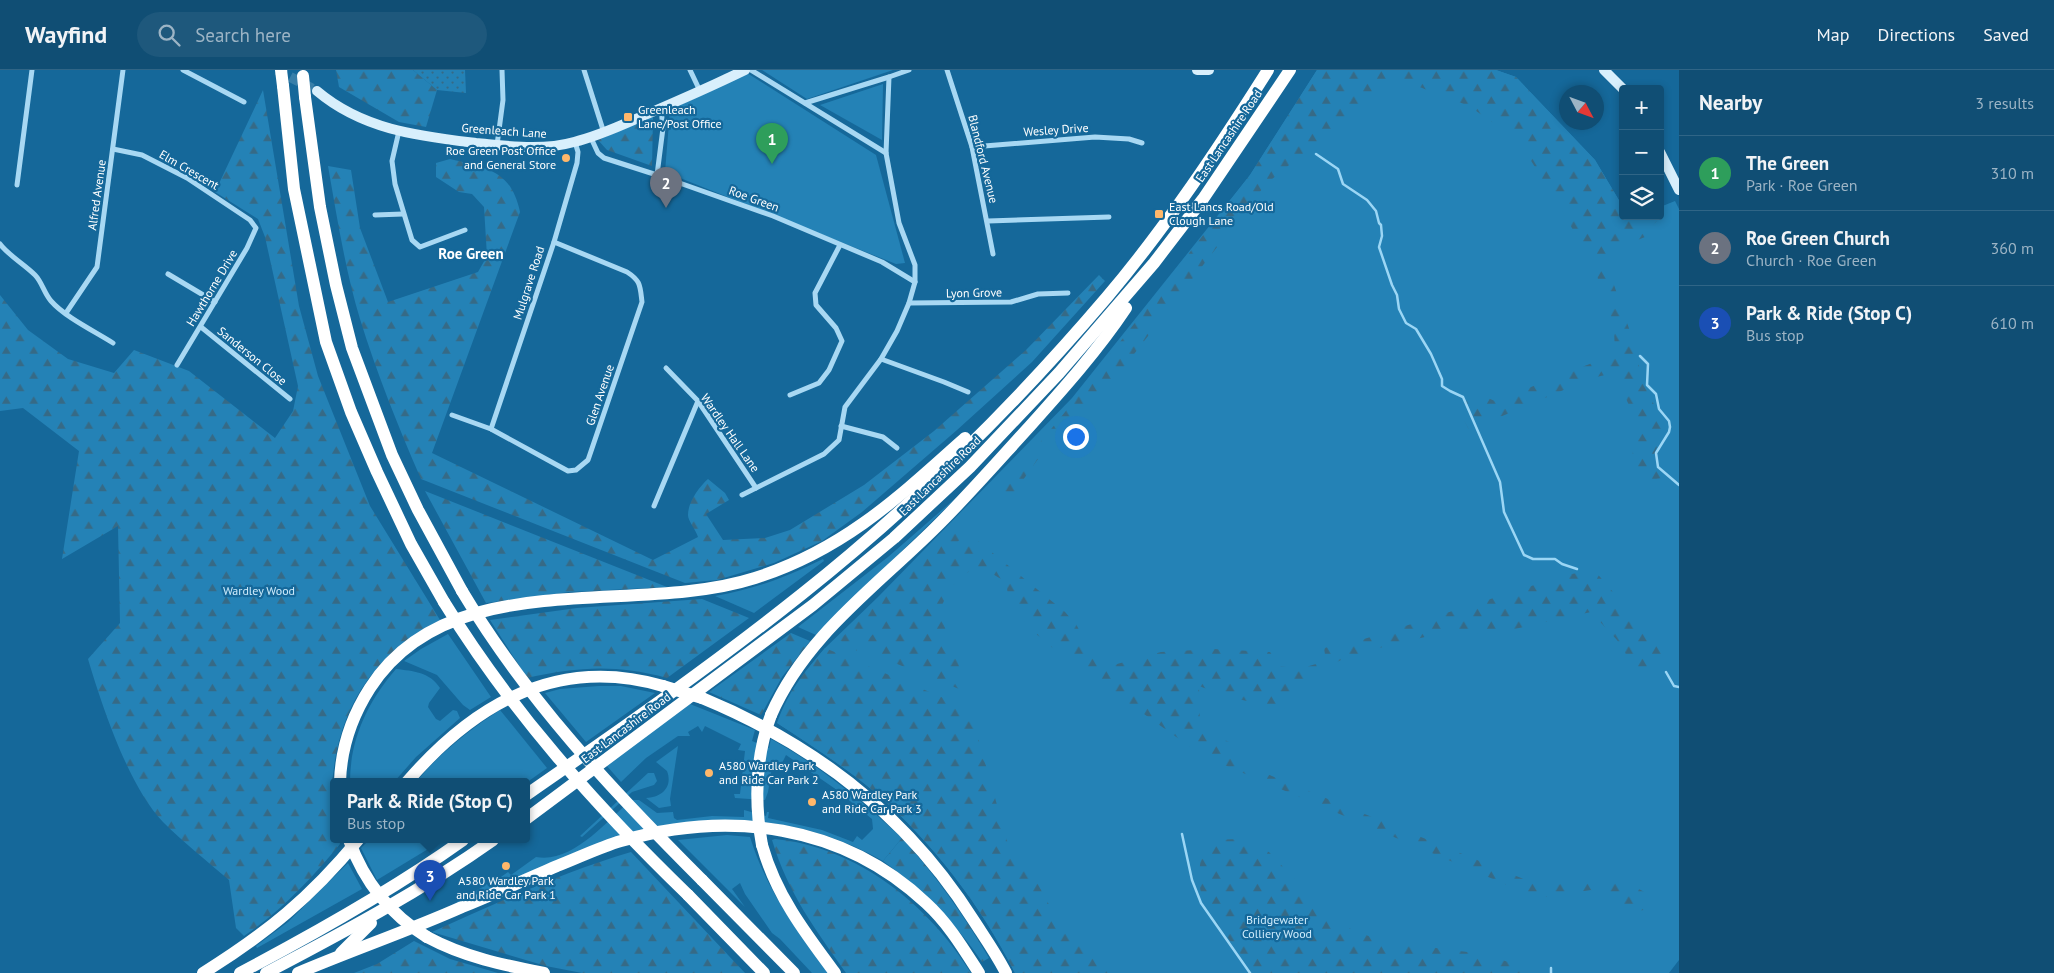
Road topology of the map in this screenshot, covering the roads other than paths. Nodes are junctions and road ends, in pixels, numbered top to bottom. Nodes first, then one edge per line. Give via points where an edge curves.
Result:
1 (32, 70) edge
2 (123, 70) edge
3 (183, 70) edge
4 (281, 70) edge
5 (502, 70) edge
6 (584, 70) edge
7 (690, 70) edge
8 (745, 70) edge
9 (751, 70) edge
10 (909, 70) edge
11 (946, 70) edge
12 (1197, 70) edge
13 (1209, 70) edge
14 (1290, 70) edge
15 (1264, 72) edge
16 (1609, 72) edge
17 (303, 73) edge
18 (888, 77) junction
19 (1620, 85) edge
20 (700, 91) junction
21 (311, 94) junction
22 (244, 102) dead end
23 (805, 103) junction
24 (661, 108) junction
25 (399, 131) junction
26 (604, 133) junction
27 (591, 137) junction
28 (575, 142) junction
29 (1142, 143) dead end
30 (497, 145) junction
31 (972, 147) junction
32 (113, 149) junction
33 (886, 153) junction
34 (1664, 160) edge
35 (657, 174) junction
36 (17, 185) dead end
37 (1679, 190) edge
38 (404, 214) junction
39 (374, 215) dead end
40 (1109, 217) dead end
41 (250, 220) joint
42 (988, 221) junction
43 (465, 230) dead end
44 (554, 242) junction
45 (0, 244) edge
46 (840, 245) junction
47 (993, 254) dead end
48 (1154, 262) junction
49 (168, 274) dead end
50 (915, 282) junction
51 (1068, 293) dead end
52 (215, 302) junction
53 (909, 303) junction
54 (66, 313) junction
55 (201, 327) junction
56 (113, 342) dead end
57 (880, 359) junction
58 (178, 365) dead end
59 (666, 368) dead end
60 (1036, 377) junction
61 (968, 392) dead end
62 (790, 395) dead end
63 (290, 399) dead end
64 (698, 401) junction
65 (452, 415) dead end
66 (841, 426) junction
67 (491, 429) junction
68 (897, 448) dead end
69 (756, 488) junction
70 (742, 495) dead end
71 (654, 506) dead end
72 (340, 778) edge
73 (410, 778) edge
74 (530, 792) edge
75 (530, 816) edge
76 (350, 843) edge
77 (355, 843) edge
78 (459, 843) edge
79 (489, 843) edge
80 (381, 912) junction
81 (336, 957) junction
82 (203, 973) edge
83 (240, 973) edge
84 (266, 973) edge
85 (298, 973) edge
86 (544, 973) edge
87 (764, 973) edge
88 (794, 973) edge
89 (835, 973) edge
90 (979, 973) edge
91 (1006, 973) edge

1 - 36 street
2 - 32 street, Alfred Avenue
3 - 22 street
4 - 87 highway, bridge via 294,189 326,342 351,412 411,544 481,659 540,738 595,800
5 - 30 street via 503,100
6 - 26 street
7 - 20 street
8 - 20 street, Greenleach Lane
9 - 23 street
10 - 18 street
11 - 31 street, Blandford Avenue
12 - 13 street
14 - 48 highway, East Lancashire Road via 1203,199
15 - 60 highway, East Lancashire Road via 1160,231
16 - 19 street
17 - 21 highway, bridge
18 - 23 street
18 - 33 street
20 - 24 street, Greenleach Lane
21 - 25 street, Greenleach Lane via 358,118
21 - 88 highway, bridge via 320,207 352,348 392,455 462,591 504,656 562,732 638,816
23 - 33 street
24 - 26 street, Greenleach Lane
24 - 35 street via 663,128
25 - 30 street, Greenleach Lane
25 - 38 street via 392,161
26 - 27 street, Greenleach Lane
27 - 28 street, Greenleach Lane
27 - 35 street, Roe Green via 604,158
28 - 30 street, Greenleach Lane via 547,147
28 - 44 street, Mulgrave Road via 577,162
29 - 31 street, Wesley Drive via 1130,139 1095,138
31 - 42 street, Blandford Avenue
32 - 41 street, Elm Crescent via 142,155 180,174
32 - 54 street, Alfred Avenue via 97,267
33 - 50 street via 899,223 915,265
34 - 37 street
35 - 46 street, Roe Green via 773,216
38 - 39 street
38 - 43 street via 412,240 420,247
40 - 42 street
41 - 52 street, Hawthorne Drive via 256,228
42 - 47 street, Blandford Avenue
44 - 67 street, Mulgrave Road
44 - 67 street, Glen Avenue via 637,278 642,302 588,460 576,470 568,471
45 - 54 street via 38,277 51,301
46 - 50 street, Roe Green via 882,262
46 - 62 street via 815,293 816,305 836,328 842,341 819,383
48 - 75 highway, East Lancashire Road via 1035,400 894,538 768,640
48 - 89 highway, bridge via 1107,335 1033,423 932,531 822,635 797,666 771,715 756,777 762,846 784,900
49 - 52 street
50 - 53 street
51 - 53 street, Lyon Grove via 1038,294 1011,302
52 - 55 street, Hawthorne Drive
53 - 57 street, Wardley Hall Lane
54 - 56 street
55 - 58 street, Hawthorne Drive
55 - 63 street, Sanderson Close
57 - 61 street
57 - 66 street, Wardley Hall Lane via 845,407
59 - 64 street, Wardley Hall Lane
60 - 72 highway via 885,509 816,553 754,578 716,588 526,603 484,610 449,623 409,646 372,684 361,704 343,751
60 - 74 highway, East Lancashire Road via 923,490 803,593
64 - 69 street, Wardley Hall Lane
64 - 71 street
65 - 67 street, Glen Avenue
66 - 68 street via 883,437
66 - 69 street, Wardley Hall Lane via 838,440 824,454
69 - 70 street, Wardley Hall Lane
73 - 91 highway, bridge via 458,730 490,708 523,692 557,681 594,677 634,679 702,698 756,722 807,752 845,778 883,811 918,844 963,904
76 - 86 highway, bridge via 363,872 380,896 403,920 427,937 476,958
77 - 82 highway via 319,885 271,927
78 - 83 highway via 343,917
79 - 80 highway
80 - 81 highway
80 - 84 highway
81 - 85 highway
81 - 90 highway via 621,841 691,827 744,826 779,829 821,840 882,869 941,918

